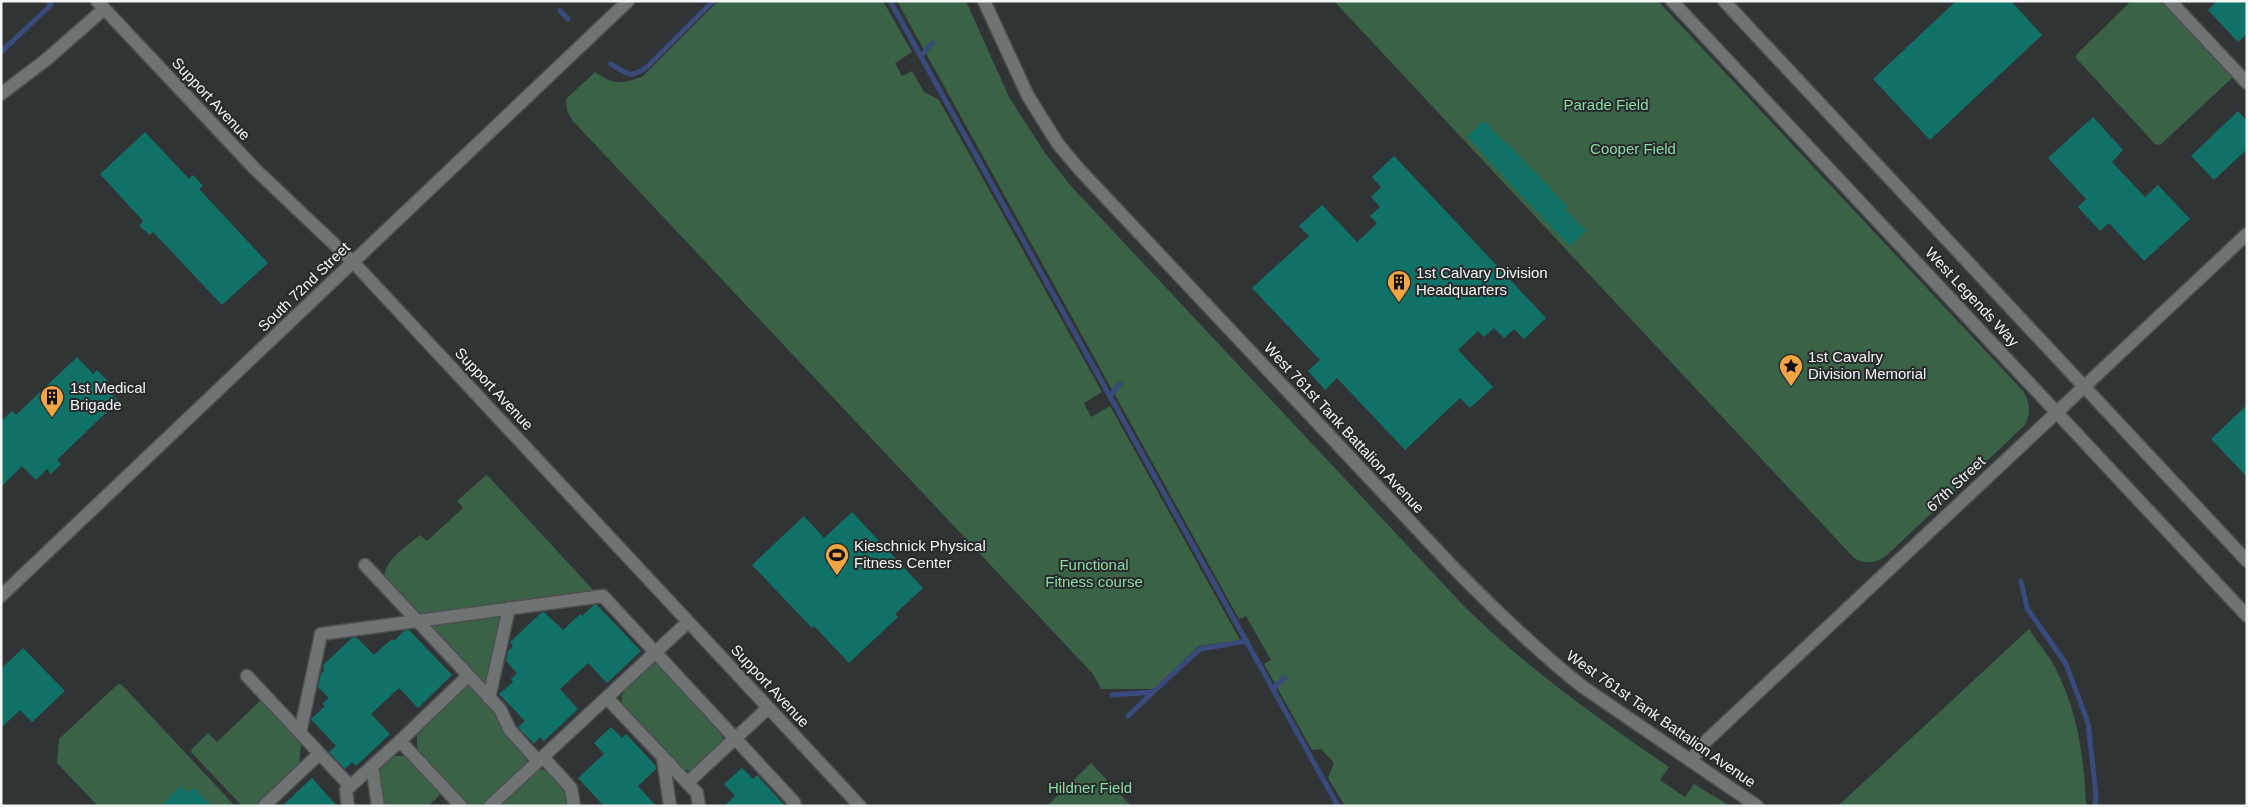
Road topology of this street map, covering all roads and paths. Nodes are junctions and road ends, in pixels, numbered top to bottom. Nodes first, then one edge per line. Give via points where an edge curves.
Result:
1 (628, 1) edge
2 (984, 1) edge
3 (1672, 1) edge
4 (1724, 1) edge
5 (2170, 1) edge
6 (101, 5) edge
7 (2247, 83) edge
8 (1, 94) edge
9 (2247, 234) edge
10 (354, 262) junction
11 (2084, 386) junction
12 (2057, 412) junction
13 (2247, 561) edge
14 (365, 564) dead end
15 (1, 596) edge
16 (509, 608) junction
17 (2247, 616) edge
18 (417, 621) junction
19 (688, 622) junction
20 (656, 652) junction
21 (247, 676) dead end
22 (468, 676) junction
23 (490, 698) junction
24 (606, 698) junction
25 (768, 708) junction
26 (300, 733) junction
27 (736, 738) junction
28 (400, 741) junction
29 (319, 754) junction
30 (663, 758) junction
31 (541, 759) junction
32 (1692, 761) junction
33 (372, 766) junction
34 (688, 783) junction
35 (350, 786) junction
36 (264, 806) edge
37 (348, 806) edge
38 (378, 806) edge
39 (462, 806) edge
40 (490, 806) edge
41 (574, 806) edge
42 (670, 806) edge
43 (699, 806) edge
44 (795, 806) edge
45 (860, 806) edge
46 (1757, 806) edge

1 - 10 street, South 72nd Street
2 - 32 street, West 761st Tank Battalion Avenue via 1028,96 1058,144 1190,289 1504,620 1583,687
3 - 12 street, West Legends Way
4 - 11 street, West Legends Way
5 - 7 street
6 - 8 street via 47,59
6 - 10 street, Support Avenue via 255,169
9 - 11 street, 67th Street
10 - 15 street, South 72nd Street
10 - 19 street, Support Avenue
11 - 12 street, 67th Street
11 - 13 street, West Legends Way
12 - 17 street, West Legends Way
12 - 32 street, 67th Street via 1703,744
14 - 18 street
16 - 18 street
16 - 20 street via 603,596
16 - 23 street
18 - 22 street
18 - 26 street via 321,634
19 - 20 street
19 - 25 street, Support Avenue
20 - 24 street
20 - 27 street
21 - 26 street
22 - 23 street
22 - 28 street
23 - 31 street via 510,730
24 - 30 street
24 - 31 street
25 - 27 street
25 - 45 street, Support Avenue
26 - 29 street
27 - 34 street
27 - 44 street
28 - 33 street
28 - 39 street
29 - 35 street
29 - 36 street
30 - 34 street
30 - 42 street
31 - 40 street
31 - 41 street via 571,788
32 - 46 street, West 761st Tank Battalion Avenue
33 - 35 street
33 - 38 street
34 - 43 street via 697,793
35 - 37 street via 346,790

